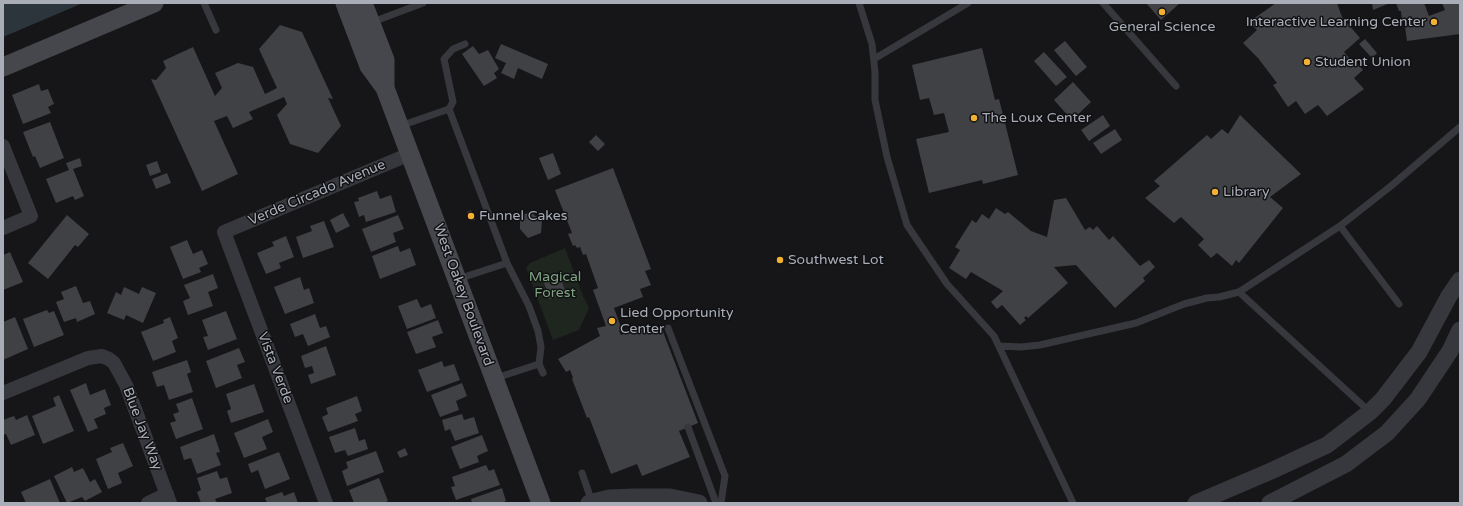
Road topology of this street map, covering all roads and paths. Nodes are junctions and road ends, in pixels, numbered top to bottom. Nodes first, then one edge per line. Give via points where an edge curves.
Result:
1 (154, 3) edge
2 (204, 3) edge
3 (345, 3) edge
4 (363, 3) edge
5 (423, 3) edge
6 (859, 3) edge
7 (968, 3) edge
8 (1103, 3) edge
9 (363, 26) junction
10 (216, 30) dead end
11 (465, 44) dead end
12 (874, 59) junction
13 (3, 67) edge
14 (1176, 86) dead end
15 (449, 109) junction
16 (399, 126) junction
17 (1460, 128) edge
18 (3, 146) edge
19 (410, 154) junction
20 (1340, 226) junction
21 (3, 228) edge
22 (224, 232) joint
23 (507, 264) junction
24 (458, 279) junction
25 (1460, 280) edge
26 (1239, 292) junction
27 (1399, 304) dead end
28 (668, 328) dead end
29 (1460, 330) edge
30 (999, 346) junction
31 (539, 364) junction
32 (543, 373) dead end
33 (494, 379) junction
34 (3, 393) edge
35 (1370, 412) junction
36 (688, 428) dead end
37 (1387, 433) junction
38 (582, 473) dead end
39 (168, 498) edge
40 (148, 503) edge
41 (326, 503) edge
42 (541, 503) edge
43 (591, 503) edge
44 (699, 503) edge
45 (716, 503) edge
46 (721, 503) edge
47 (1073, 503) edge
48 (1196, 503) edge
49 (1270, 503) edge

1 - 13 main road
2 - 10 lane
3 - 9 main road, West Oakey Boulevard
4 - 9 main road, West Oakey Boulevard
5 - 9 lane
6 - 12 lane
7 - 12 lane
8 - 14 lane
9 - 16 main road, West Oakey Boulevard via 369,66 385,88
11 - 15 lane via 453,49 444,59 453,102
12 - 30 lane via 875,100 887,157 907,225 947,284 994,336
15 - 16 lane
15 - 23 lane
16 - 19 main road, West Oakey Boulevard
17 - 20 lane
18 - 21 street via 31,216
19 - 22 street, Verde Circado Avenue
19 - 24 main road, West Oakey Boulevard
20 - 26 lane
20 - 27 lane
22 - 41 street, Vista Verde
23 - 24 lane
23 - 31 lane via 529,306 538,330 541,347
24 - 33 main road, West Oakey Boulevard
25 - 35 street via 1419,352
26 - 30 lane via 1184,304 1136,322 1040,344 1021,347
26 - 35 lane
28 - 46 lane via 725,476
29 - 37 street via 1450,351 1418,399
30 - 47 lane
31 - 32 lane
31 - 33 lane
33 - 42 main road, West Oakey Boulevard
34 - 39 street, Blue Jay Way via 88,358 102,356 108,359 114,363 126,385
35 - 37 street
35 - 48 street via 1327,444
36 - 45 lane
37 - 49 street via 1346,464
38 - 43 lane
39 - 40 street
43 - 44 street via 610,498 670,497

